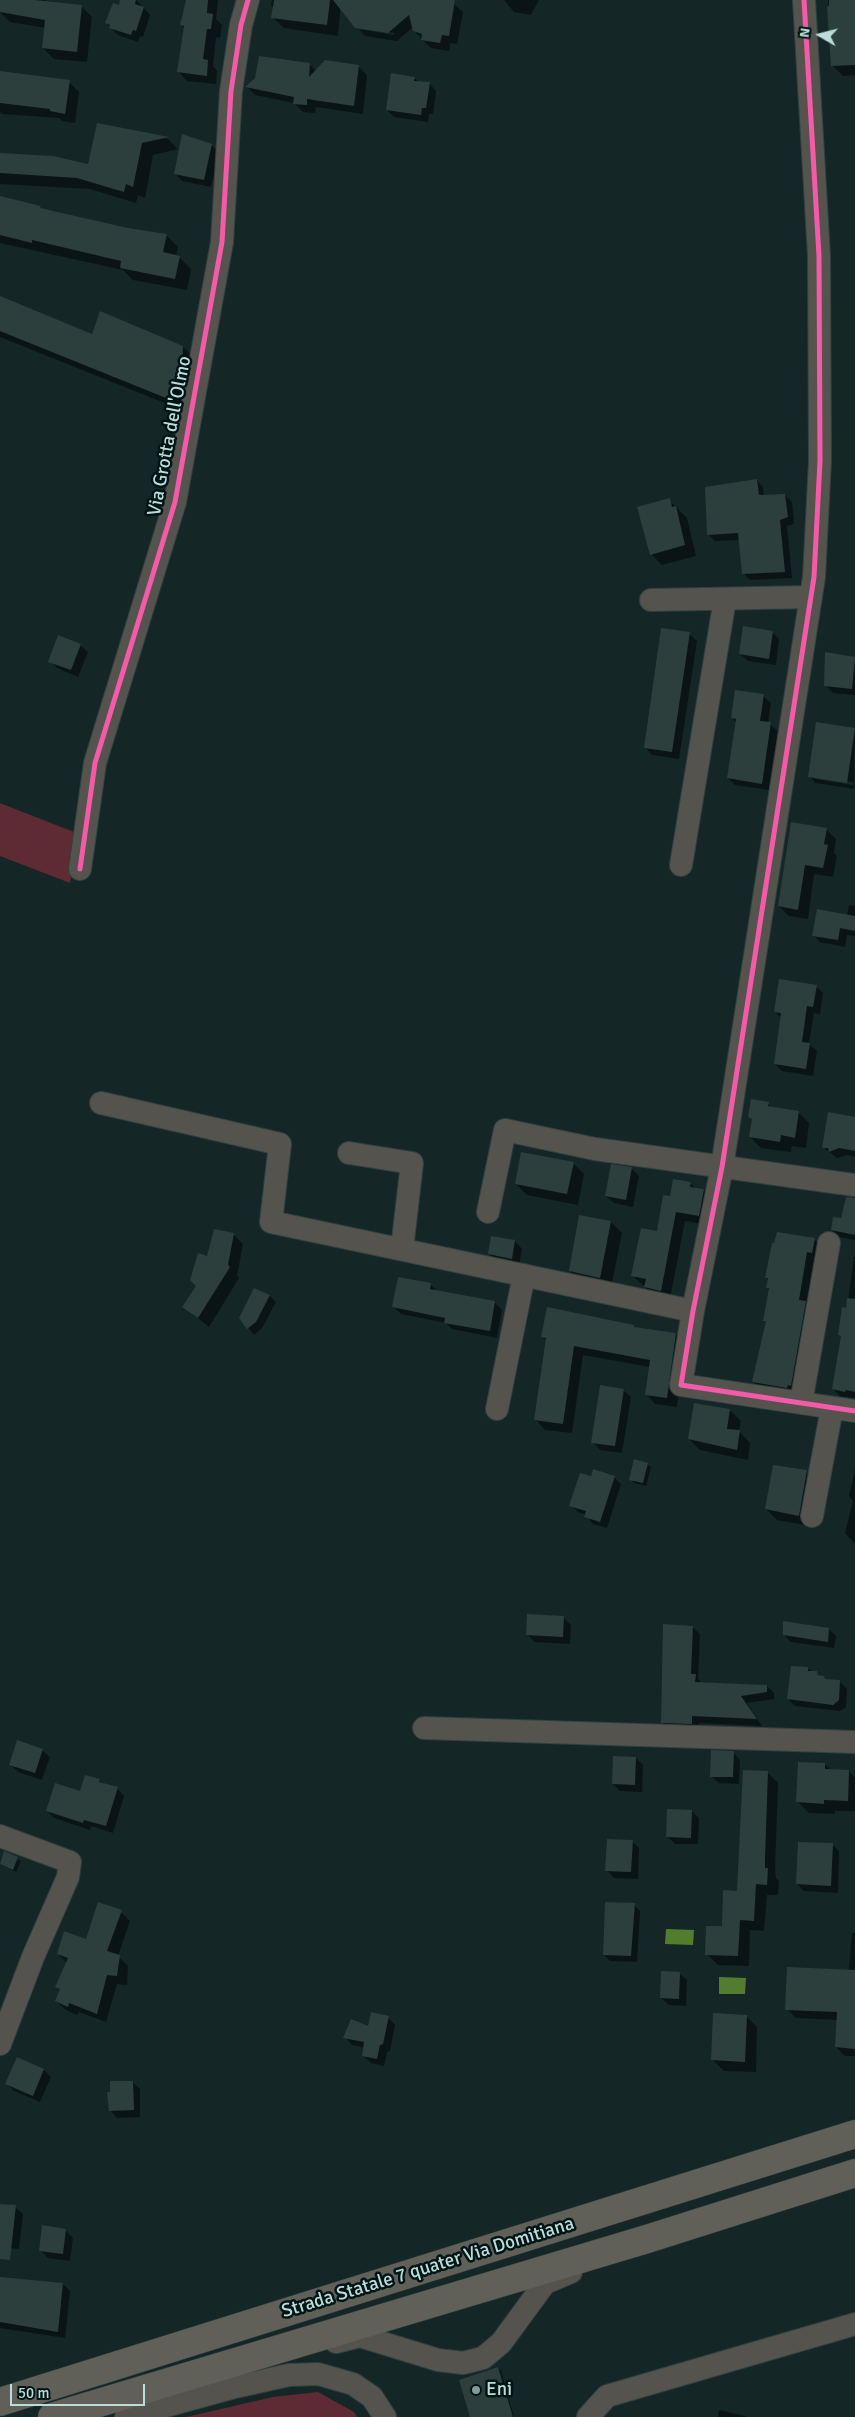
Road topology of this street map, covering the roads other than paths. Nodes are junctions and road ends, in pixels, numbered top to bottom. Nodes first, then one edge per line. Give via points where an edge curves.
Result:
1 (248, 0) edge
2 (804, 0) edge
3 (811, 597) junction
4 (725, 599) junction
5 (651, 600) dead end
6 (681, 865) dead end
7 (80, 869) dead end
8 (101, 1103) dead end
9 (349, 1153) dead end
10 (722, 1167) junction
11 (855, 1185) edge
12 (488, 1212) dead end
13 (829, 1243) dead end
14 (402, 1249) junction
15 (524, 1275) junction
16 (693, 1311) junction
17 (801, 1404) junction
18 (832, 1408) junction
19 (497, 1409) dead end
20 (855, 1411) edge
21 (812, 1516) dead end
22 (424, 1728) dead end
23 (855, 1742) edge
24 (0, 1836) edge
25 (0, 2044) edge
26 (855, 2134) edge
27 (855, 2173) edge
28 (611, 2250) junction
29 (855, 2324) edge
30 (254, 2357) junction
31 (0, 2402) edge
32 (52, 2417) edge
33 (126, 2417) edge
34 (385, 2417) edge
35 (588, 2417) edge

1 - 7 street, Via Grotta dell'Olmo via 231,91 222,242 175,502 96,763
2 - 3 street via 819,265 820,461
3 - 4 street
3 - 10 street
4 - 5 street
4 - 6 street
8 - 14 street via 280,1144 271,1222
9 - 14 street via 412,1163
10 - 11 street
10 - 12 street via 595,1149 505,1130
10 - 16 street
13 - 17 street
14 - 15 street
15 - 16 street
15 - 19 street
16 - 17 street via 681,1385
17 - 18 street
18 - 20 street
18 - 21 street
22 - 23 street
24 - 25 street via 70,1862 68,1877
26 - 31 highway, Strada Statale 7 quater Via Domitiana
27 - 28 highway, Strada Statale 7 quater Via Domitiana
28 - 30 highway, Strada Statale 7 quater Via Domitiana
28 - 30 street via 597,2262 545,2283 502,2342 483,2358 463,2363 438,2360 360,2336
29 - 35 street via 607,2396
30 - 32 highway, Strada Statale 7 quater Via Domitiana
33 - 34 street via 244,2385 289,2375 318,2374 353,2384 372,2397

